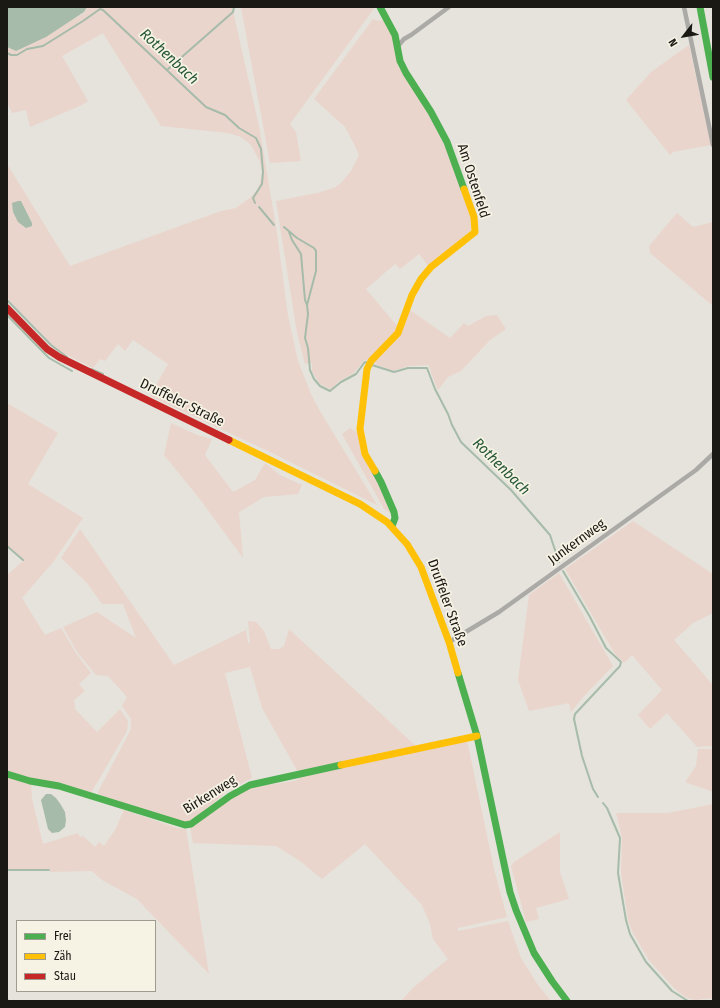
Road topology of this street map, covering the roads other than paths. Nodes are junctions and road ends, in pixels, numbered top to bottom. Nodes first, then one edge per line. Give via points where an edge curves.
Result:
1 (380, 7) edge
2 (449, 7) edge
3 (684, 7) edge
4 (700, 7) edge
5 (395, 35) junction
6 (404, 39) junction
7 (398, 46) junction
8 (713, 77) edge
9 (713, 145) edge
10 (7, 308) edge
11 (713, 454) edge
12 (392, 526) junction
13 (449, 642) junction
14 (478, 736) junction
15 (7, 774) edge
16 (568, 1001) edge

1 - 5 street, Am Ostenfeld
2 - 6 street
3 - 9 street
4 - 8 street
5 - 6 street
5 - 7 street, Am Ostenfeld
6 - 7 street
7 - 12 street, Am Ostenfeld via 400,61 406,73 447,142 474,217 475,232 431,267 421,279 412,295 398,333 370,361 367,369 361,438 365,454 394,512
10 - 12 street, Druffeler Straße via 58,357 341,494
11 - 13 street, Junkernweg via 696,470 499,612
12 - 13 street, Druffeler Straße via 421,567
13 - 14 street, Druffeler Straße
14 - 15 street, Birkenweg via 250,785 191,824 185,825 59,786
14 - 16 street, Druffeler Straße via 510,892 516,910 534,952

